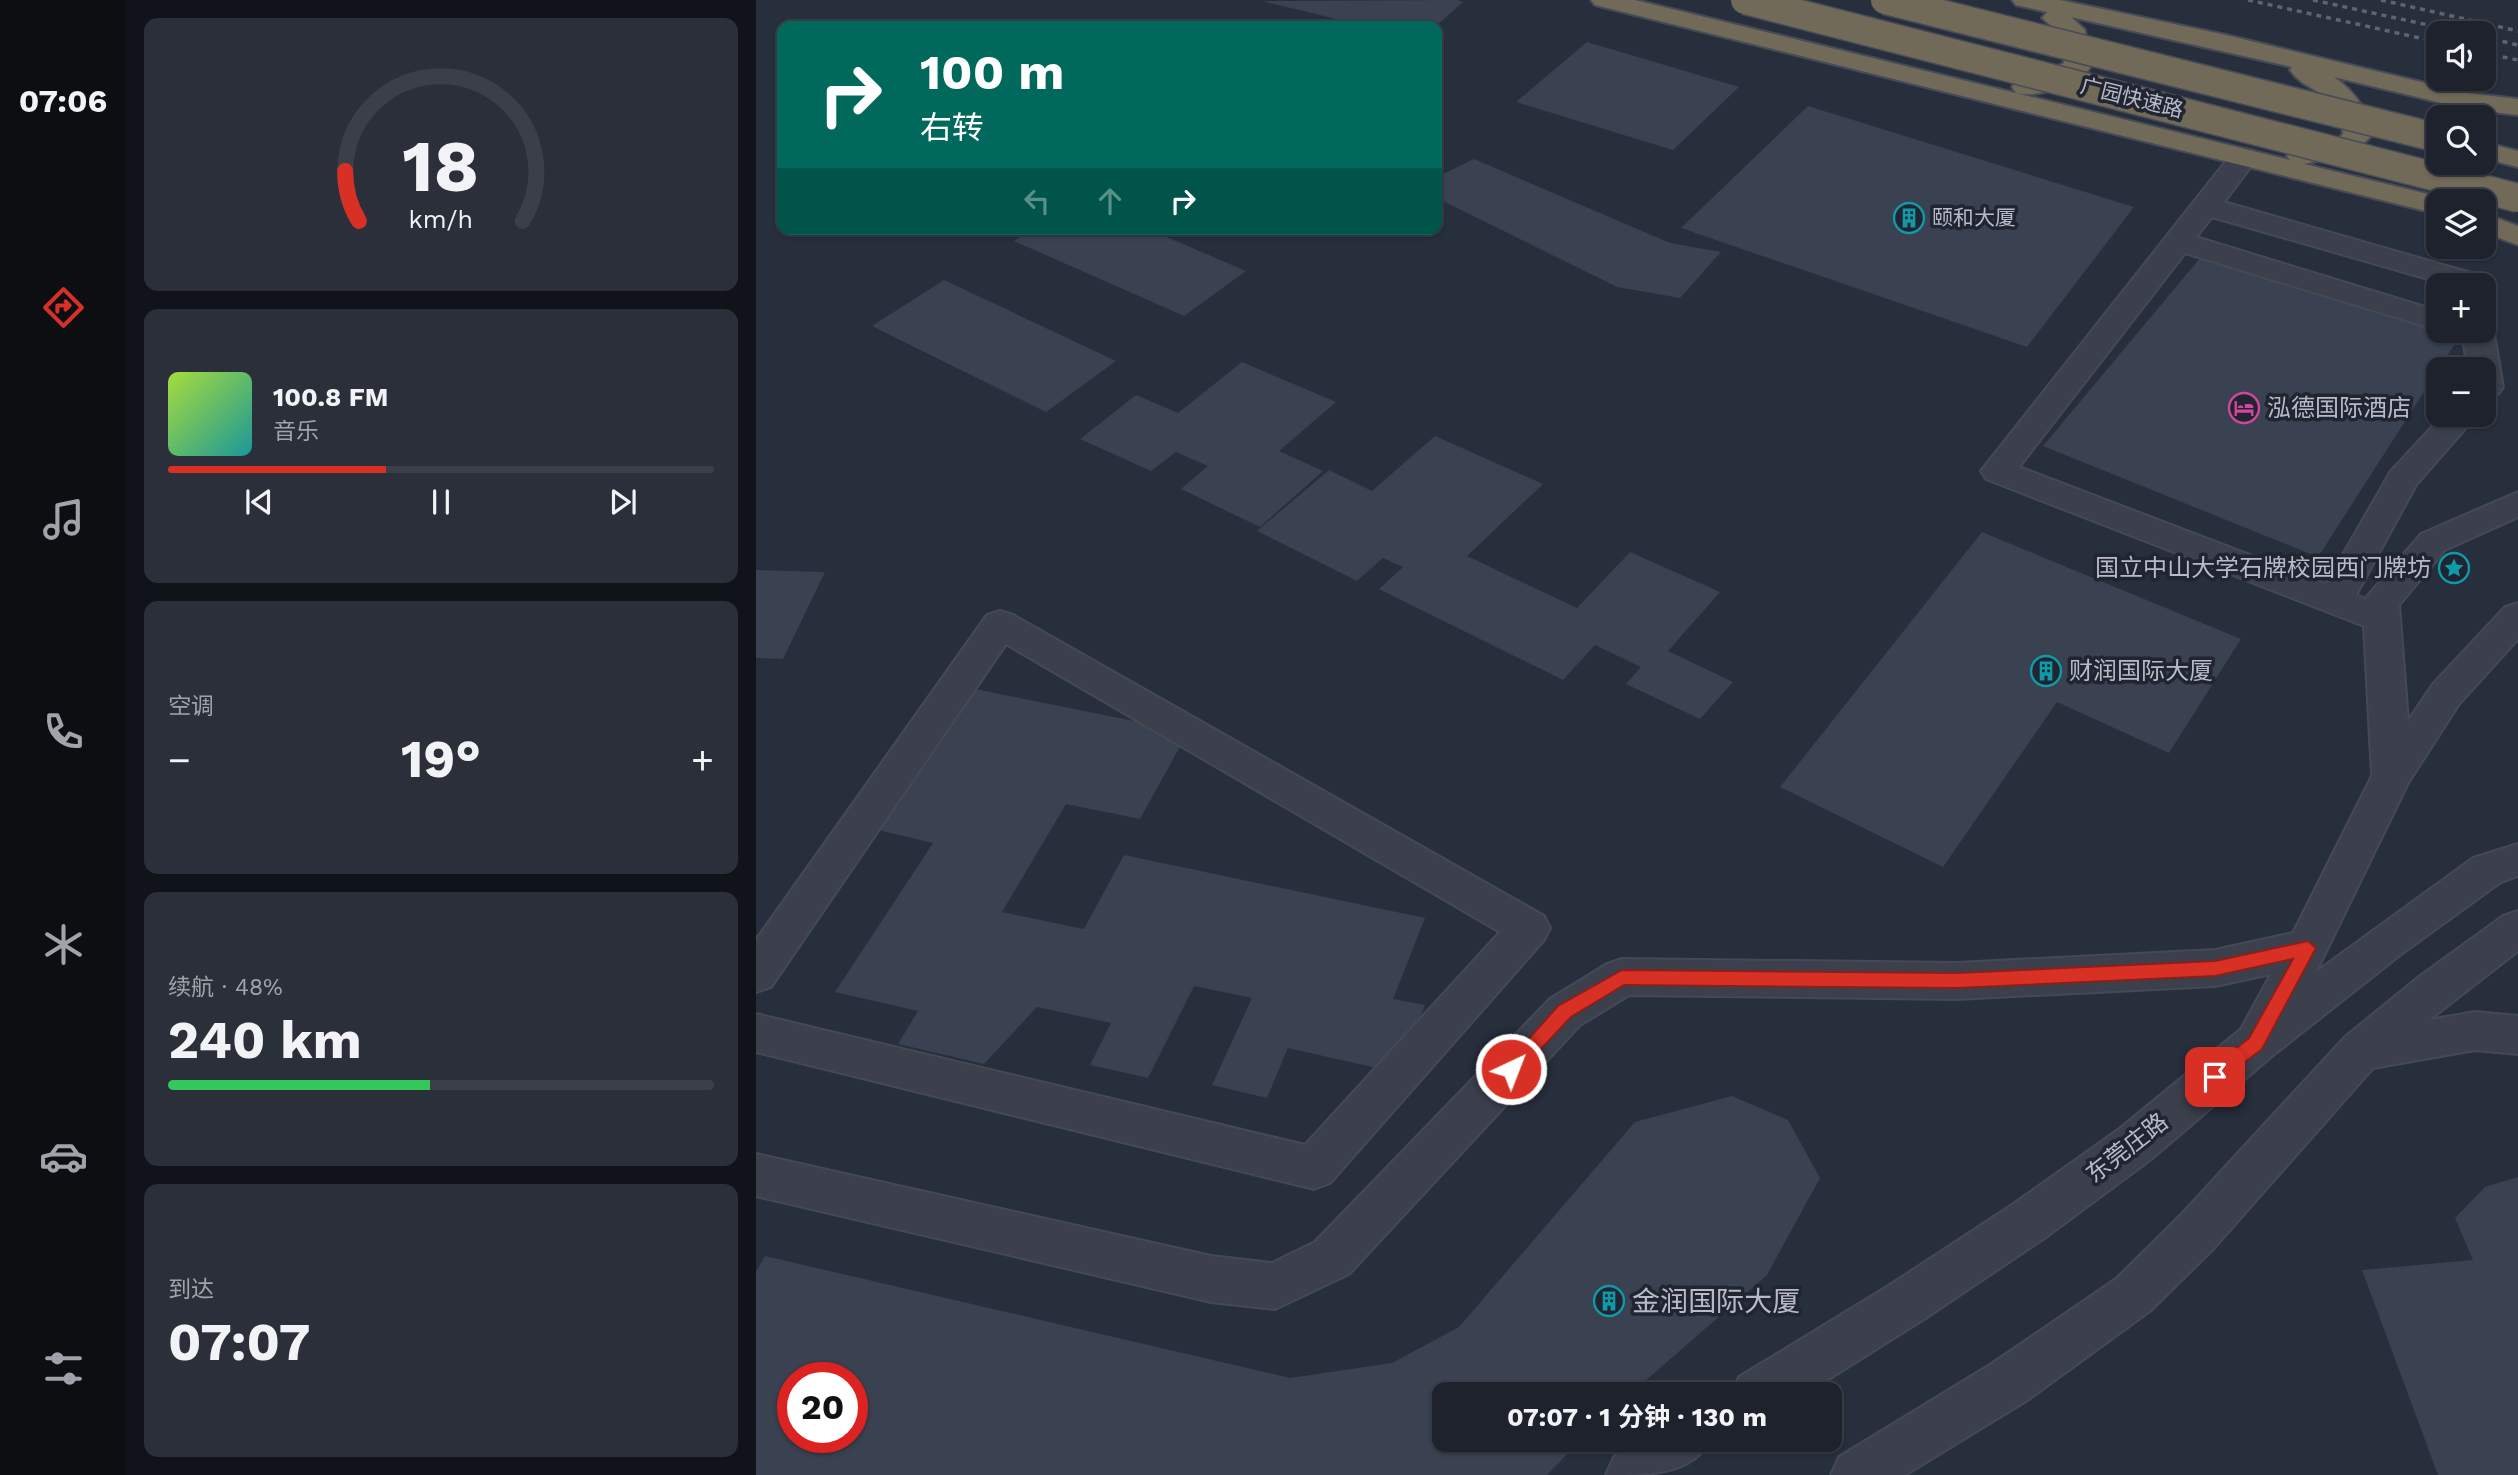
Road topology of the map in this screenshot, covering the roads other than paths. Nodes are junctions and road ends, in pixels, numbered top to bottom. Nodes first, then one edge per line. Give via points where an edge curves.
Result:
1 (1604, 0) edge
2 (1745, 0) edge
3 (1885, 0) edge
4 (2029, 1) edge
5 (2277, 56) junction
6 (1963, 87) junction
7 (2518, 107) edge
8 (2426, 135) edge
9 (2232, 153) junction
10 (2496, 153) edge
11 (2518, 159) edge
12 (2518, 198) edge
13 (2426, 202) edge
14 (2206, 206) junction
15 (2496, 217) edge
16 (2518, 217) edge
17 (2496, 220) edge
18 (2496, 224) edge
19 (2518, 226) edge
20 (2518, 236) edge
21 (2178, 241) junction
22 (2437, 273) edge
23 (2426, 317) edge
24 (2450, 427) edge
25 (2518, 503) edge
26 (2335, 600) junction
27 (2518, 616) edge
28 (2379, 618) junction
29 (2392, 776) junction
30 (2518, 860) edge
31 (2518, 928) edge
32 (2308, 948) junction
33 (756, 974) edge
34 (756, 1033) edge
35 (2518, 1035) edge
36 (2256, 1043) junction
37 (2361, 1051) junction
38 (756, 1175) edge
39 (1777, 1382) edge
40 (1667, 1452) edge
41 (1632, 1475) edge
42 (1857, 1475) edge

1 - 6 highway
2 - 12 highway, 广园快速路, bridge
3 - 8 highway, 广园快速路, bridge
4 - 5 highway
4 - 6 highway via 2072,30 2078,66 2038,86
5 - 7 highway via 2467,101
5 - 9 highway via 2328,83 2349,103 2358,124 2357,136 2346,146 2310,155
6 - 9 highway
9 - 13 highway
9 - 14 street
10 - 11 highway
14 - 21 street
14 - 22 street
15 - 16 highway
17 - 19 highway
18 - 20 highway
21 - 23 street
21 - 26 street via 1998,471
24 - 26 street via 2403,478
25 - 28 street via 2433,542 2381,603
26 - 28 street
27 - 29 street via 2446,694
28 - 29 street
29 - 32 street
30 - 36 street, 东莞庄路 via 2487,870
31 - 37 street
32 - 36 street
32 - 38 street via 2215,968 1970,980 1622,977 1565,1012 1332,1258 1275,1286 1211,1279
33 - 34 street via 1000,624 1529,928 1314,1168
35 - 37 street via 2475,1031
36 - 39 street, 东莞庄路 via 2133,1145 2029,1221
37 - 42 street via 2196,1233 2133,1295 2011,1381
40 - 41 street

